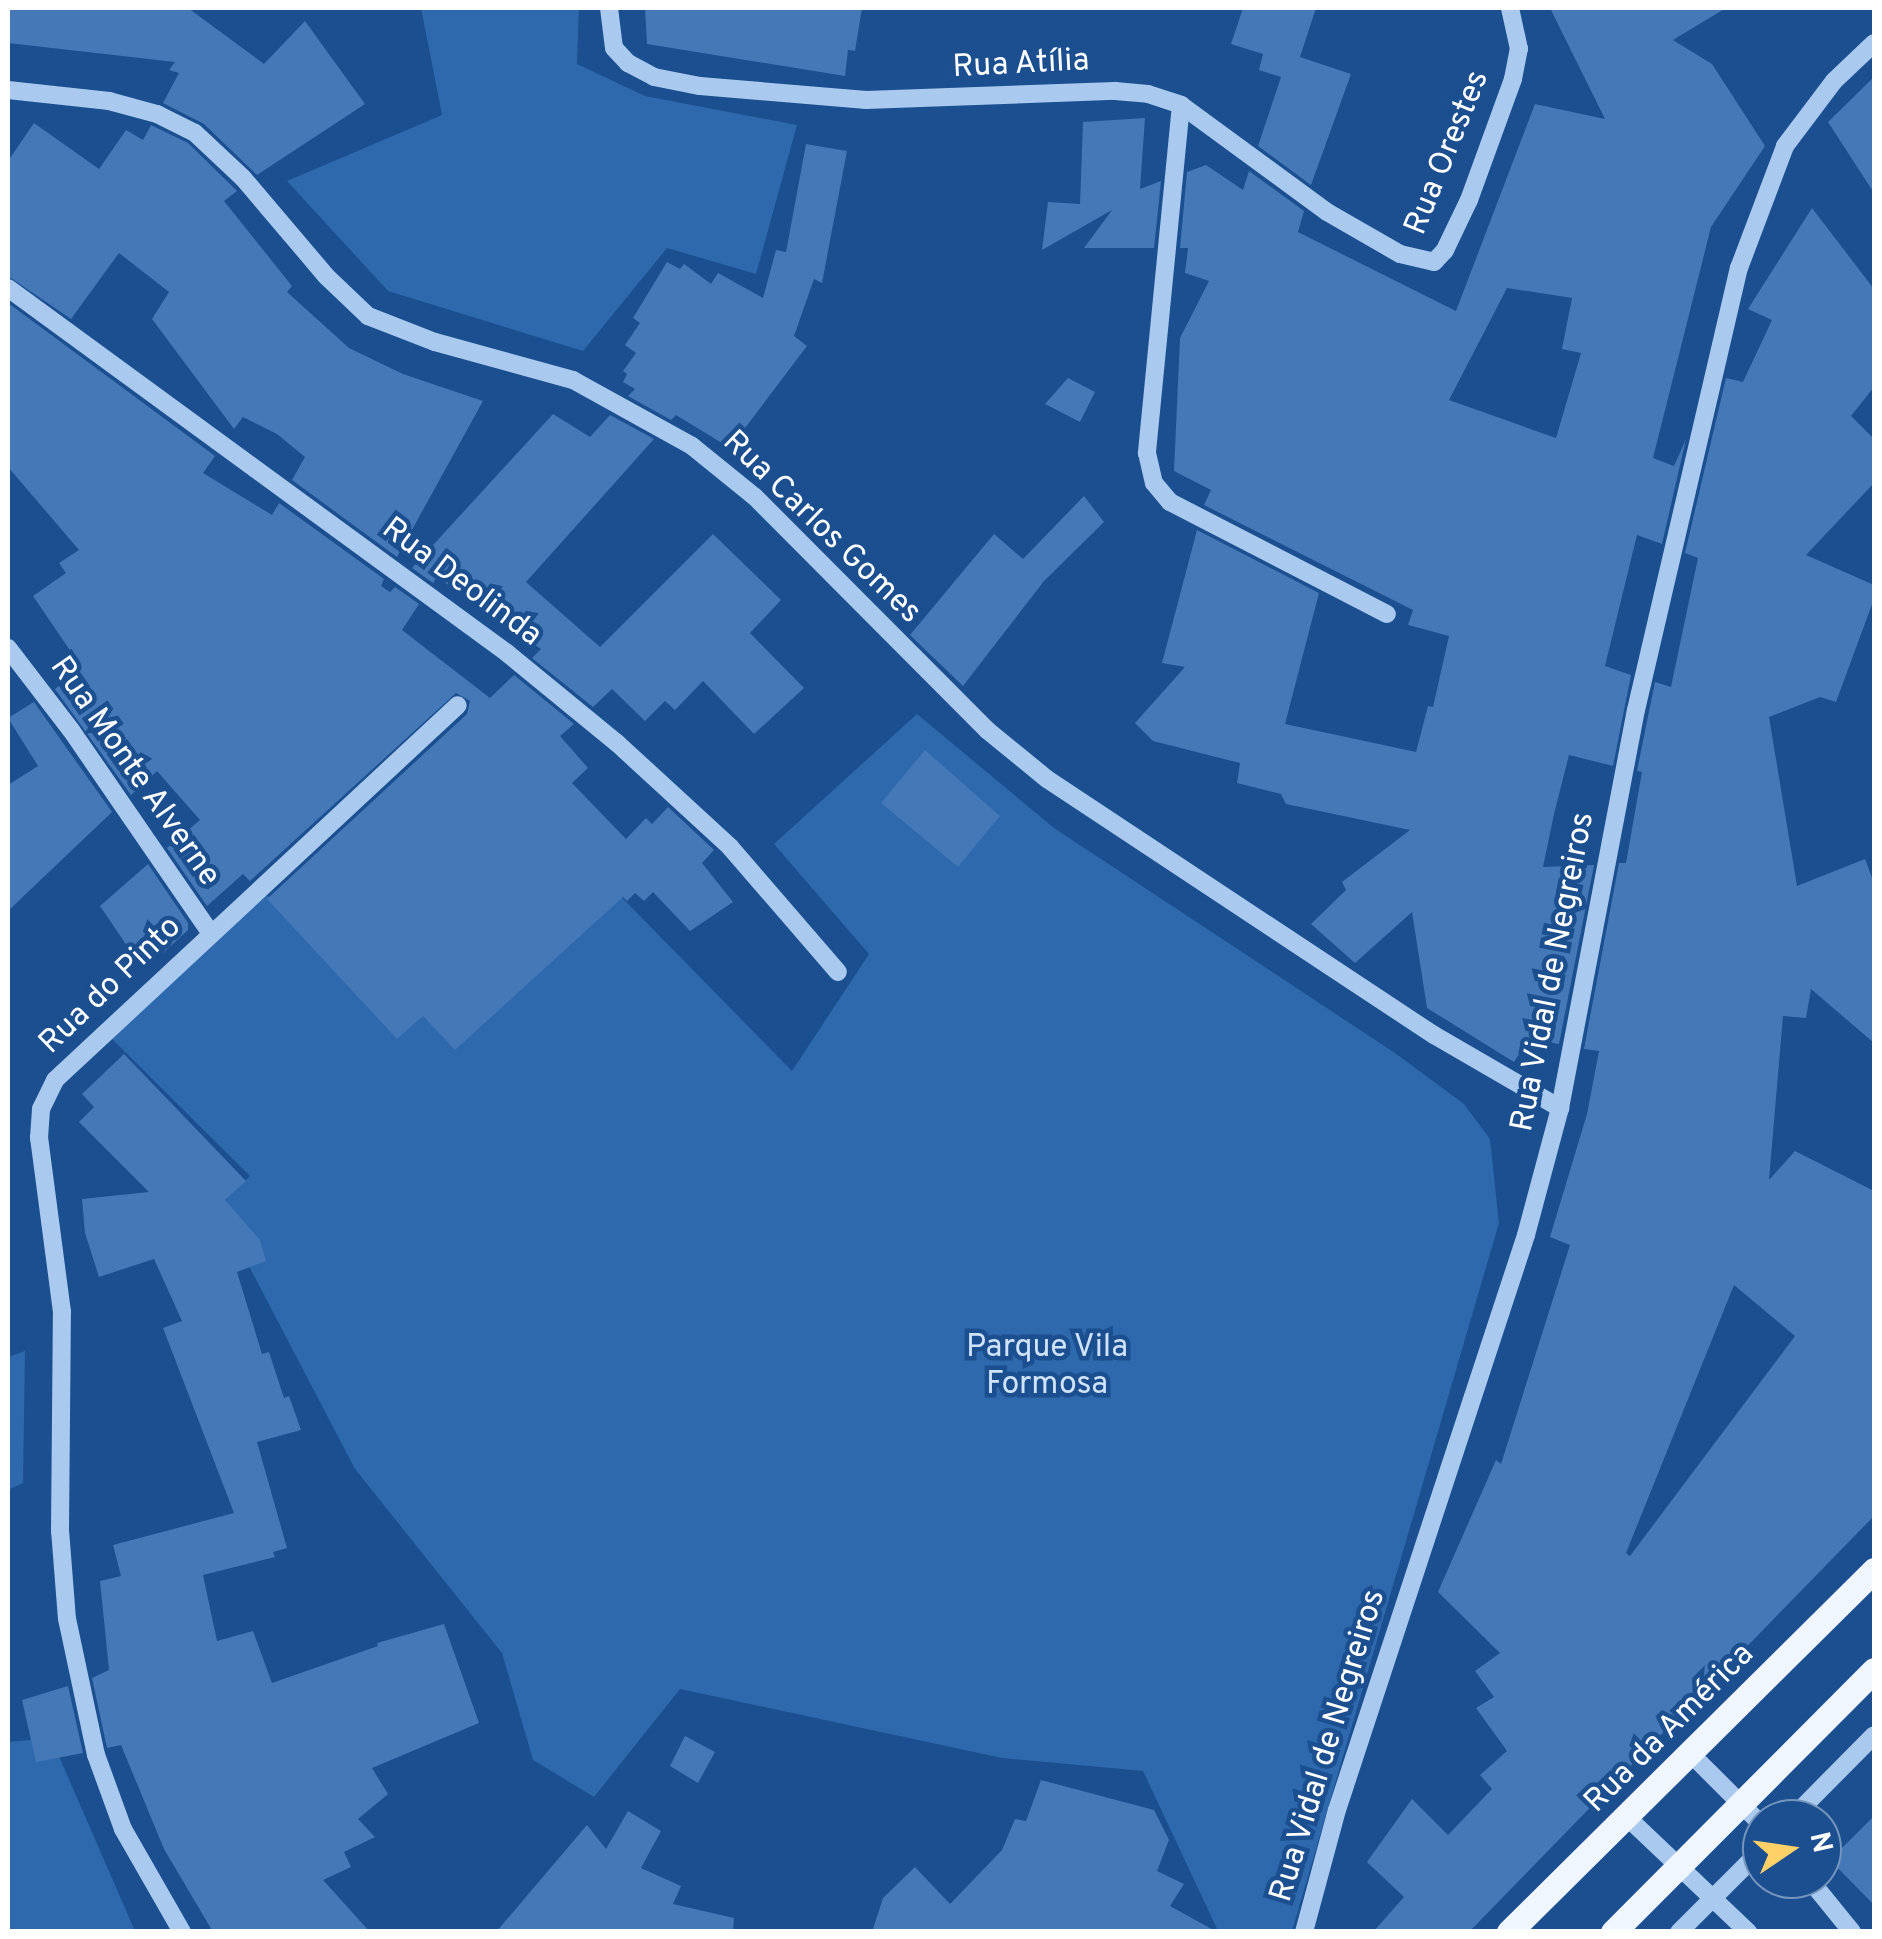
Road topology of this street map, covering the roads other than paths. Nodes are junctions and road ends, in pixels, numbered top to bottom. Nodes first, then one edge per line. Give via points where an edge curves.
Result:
1 (609, 8) edge
2 (1510, 8) edge
3 (1874, 44) edge
4 (8, 90) edge
5 (1181, 105) junction
6 (1434, 262) joint
7 (8, 288) edge
8 (1387, 614) dead end
9 (8, 648) edge
10 (458, 705) dead end
11 (210, 932) junction
12 (838, 972) dead end
13 (1560, 1108) junction
14 (1874, 1570) edge
15 (1874, 1670) edge
16 (1874, 1736) edge
17 (1692, 1755) junction
18 (1812, 1799) edge
19 (1742, 1805) edge
20 (1628, 1818) junction
21 (1742, 1870) edge
22 (1715, 1898) junction
23 (1825, 1899) edge
24 (182, 1932) edge
25 (1304, 1932) edge
26 (1509, 1932) edge
27 (1612, 1932) edge
28 (1679, 1932) edge
29 (1748, 1932) edge
30 (1852, 1932) edge

1 - 5 street, Rua Atília via 614,48 628,63 654,77 700,86 866,100 1116,91
2 - 6 street, Rua Orestes via 1519,50 1513,79 1469,200
3 - 13 street, Rua Vidal de Negreiros via 1834,81 1786,146 1744,251 1636,710
4 - 13 street, Rua Carlos Gomes via 110,101 195,133 368,316 434,342 573,380 692,446 755,497 987,730 1048,779 1434,1035
5 - 6 street, Rua Atília via 1328,212 1400,254
5 - 8 street via 1147,453 1154,483 1170,502
7 - 12 street, Rua Deolinda via 507,653 617,742 730,847
9 - 11 street, Rua Monte Alverne
10 - 11 street, Rua do Pinto
11 - 24 street, Rua do Pinto via 55,1080 41,1109 39,1138 62,1312 60,1531 67,1619 96,1755 123,1829
13 - 25 street, Rua Vidal de Negreiros via 1526,1235 1337,1810
14 - 17 main road, Rua da América
15 - 27 main road, bridge
16 - 18 street
17 - 19 street
17 - 20 main road, Rua da América
20 - 22 street
20 - 26 main road, Rua da América
21 - 22 street
22 - 28 street
22 - 29 street
23 - 30 street

